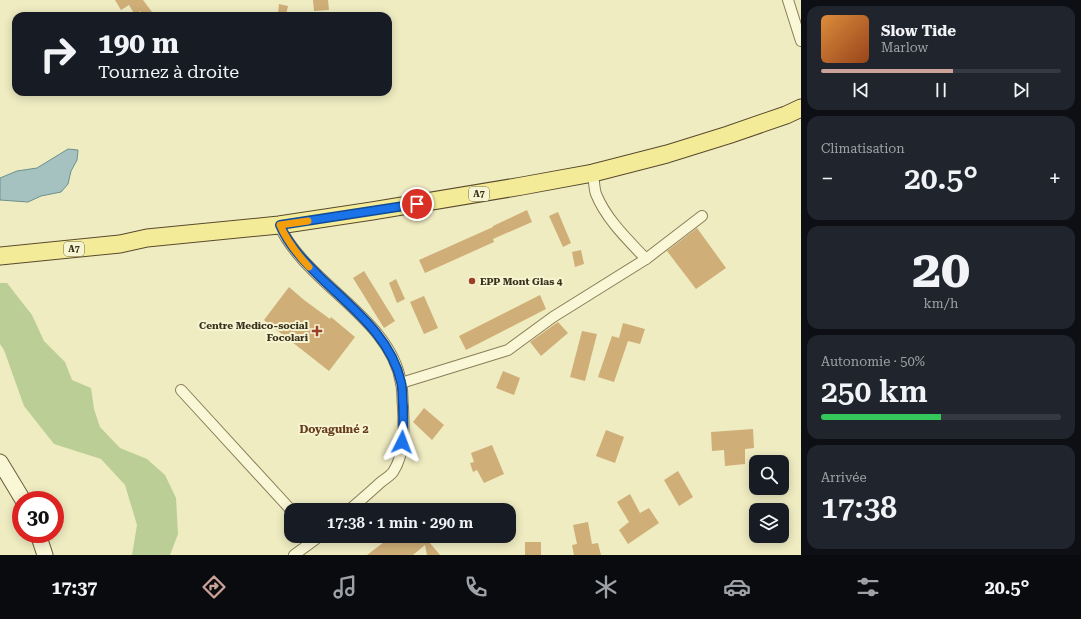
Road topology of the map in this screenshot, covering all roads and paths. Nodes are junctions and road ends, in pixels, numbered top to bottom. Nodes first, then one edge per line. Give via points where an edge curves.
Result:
1 (788, 0) edge
2 (801, 41) edge
3 (801, 108) edge
4 (593, 173) junction
5 (702, 216) dead end
6 (280, 225) junction
7 (147, 238) junction
8 (0, 247) edge
9 (0, 256) edge
10 (646, 259) junction
11 (401, 383) junction
12 (181, 390) dead end
13 (0, 462) edge
14 (18, 491) edge
15 (285, 503) edge
16 (357, 503) edge
17 (41, 543) edge
18 (309, 543) edge
19 (45, 555) edge
20 (294, 555) edge

1 - 2 street
3 - 4 main road, A7 via 728,135
4 - 6 main road, A7 via 372,212
4 - 10 street via 596,193 602,206
5 - 10 street
6 - 7 main road, A7
6 - 11 street via 285,238 299,257 377,333 389,350
7 - 8 main road, A7 via 119,235
7 - 9 main road, A7 via 120,244
10 - 11 street via 553,317 508,350
11 - 16 street via 404,432 398,460 392,472
12 - 15 street
13 - 14 street
17 - 19 street
18 - 20 street

